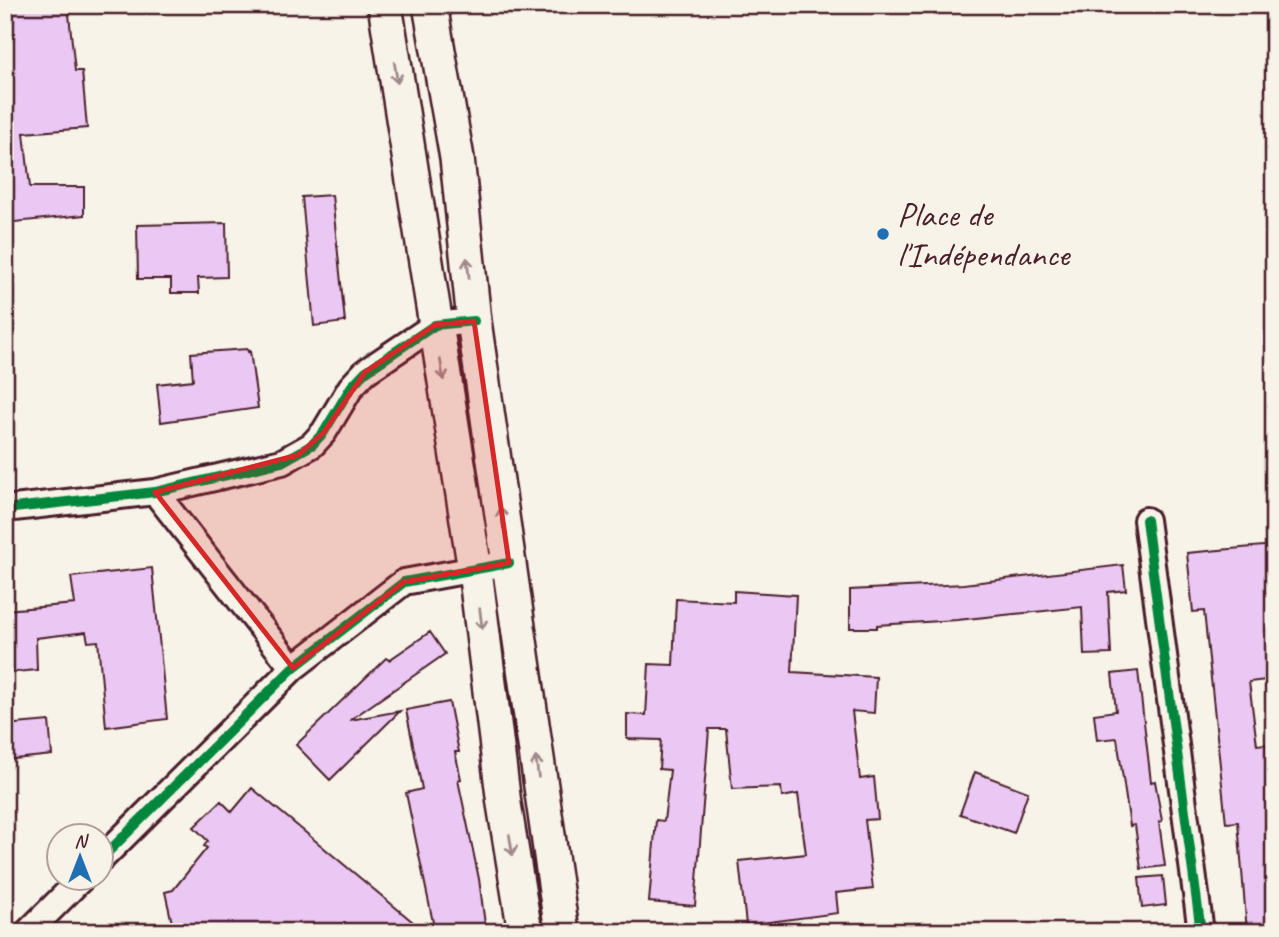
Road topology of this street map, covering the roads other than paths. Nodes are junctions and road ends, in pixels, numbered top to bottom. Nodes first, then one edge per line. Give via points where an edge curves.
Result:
1 (386, 5) edge
2 (430, 5) edge
3 (474, 321) junction
4 (435, 325) junction
5 (155, 492) junction
6 (5, 509) edge
7 (1146, 520) dead end
8 (509, 563) junction
9 (474, 570) junction
10 (293, 668) junction
11 (116, 844) edge
12 (67, 892) edge
13 (27, 932) edge
14 (525, 932) edge
15 (562, 932) edge
16 (1201, 932) edge

1 -> 4 main road
3 -> 2 main road via 457,158
3 - 4 street
8 -> 3 main road
4 - 5 street via 365,372 324,432 298,455
4 -> 9 main road
5 - 6 street
5 - 10 street
7 - 16 street
8 - 9 street
15 -> 8 main road
9 - 10 street via 404,582
9 -> 14 main road
10 - 11 street
12 - 13 street

